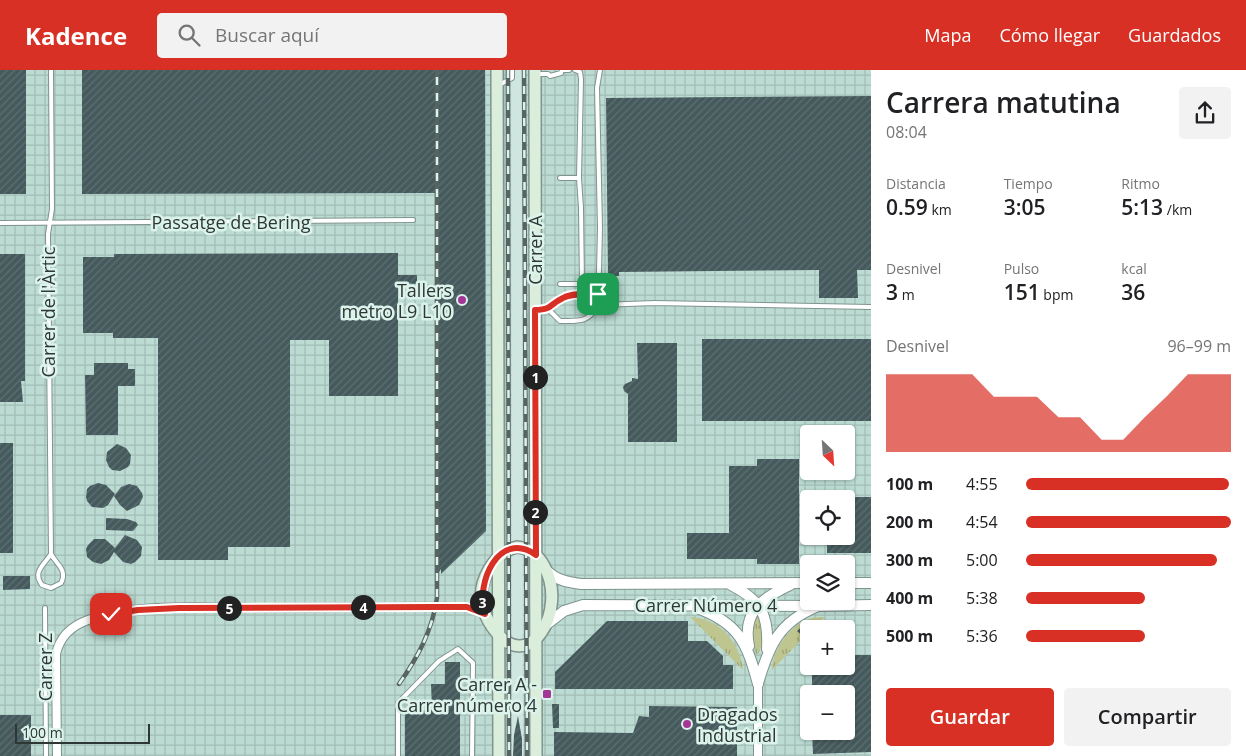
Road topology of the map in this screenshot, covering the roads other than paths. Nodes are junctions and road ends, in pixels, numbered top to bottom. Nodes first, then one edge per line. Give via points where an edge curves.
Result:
1 (51, 70) edge
2 (497, 70) edge
3 (512, 70) edge
4 (570, 70) edge
5 (575, 70) edge
6 (600, 70) edge
7 (535, 72) edge
8 (497, 86) junction
9 (560, 178) dead end
10 (579, 178) junction
11 (413, 220) dead end
12 (0, 223) edge
13 (50, 223) junction
14 (560, 284) dead end
15 (582, 284) junction
16 (583, 294) junction
17 (598, 294) junction
18 (599, 305) junction
19 (871, 307) edge
20 (548, 309) junction
21 (535, 310) junction
22 (50, 554) junction
23 (536, 555) junction
24 (498, 557) junction
25 (546, 570) junction
26 (727, 583) junction
27 (855, 583) edge
28 (871, 583) edge
29 (792, 584) junction
30 (800, 584) edge
31 (758, 605) junction
32 (855, 605) edge
33 (871, 605) edge
34 (690, 606) junction
35 (800, 606) edge
36 (45, 608) dead end
37 (810, 610) edge
38 (485, 614) junction
39 (547, 624) junction
40 (499, 636) junction
41 (536, 640) junction
42 (750, 654) junction
43 (767, 655) junction
44 (758, 684) junction
45 (46, 756) edge
46 (57, 756) edge
47 (398, 756) edge
48 (472, 756) edge
49 (499, 756) edge
50 (536, 756) edge
51 (758, 756) edge

1 - 13 lane, Carrer de l'Àrtic
2 - 8 main road
3 - 8 lane via 512,78
4 - 7 lane via 548,74
5 - 10 lane via 580,72 581,79
6 - 17 lane via 597,88
7 - 21 main road, Carrer A
8 - 24 main road
9 - 10 lane
10 - 15 lane
11 - 13 lane, Passatge de Bering
12 - 13 lane, Passatge de Bering
13 - 22 lane, Carrer de l'Àrtic
14 - 15 lane
15 - 16 lane
16 - 17 lane
16 - 20 lane via 563,297
17 - 18 lane
18 - 19 lane
18 - 20 lane via 592,316 577,321 560,321
20 - 21 lane
21 - 23 main road, Carrer A
22 - 22 lane via 38,573 39,582 50,588 61,583 64,575
23 - 24 main road via 517,547
23 - 25 main road
23 - 41 main road, Carrer A
24 - 38 main road via 482,589
24 - 40 main road
25 - 26 street, Carrer Número 4 via 554,578 576,583
25 - 39 main road via 553,598
26 - 29 street, Carrer Número 4
26 - 31 street via 745,592
27 - 28 street
29 - 30 street, Carrer Número 4
29 - 31 street via 774,592
31 - 34 street, Carrer Número 4
31 - 35 street, Carrer Número 4
31 - 42 street via 747,626
31 - 43 street via 768,627
32 - 33 street, Carrer Número 4
34 - 39 street, Carrer Número 4 via 582,604 564,611
34 - 42 street via 721,618 736,632
36 - 45 lane, Carrer Z
37 - 43 street via 782,629
38 - 40 main road
38 - 46 street, Carrer Z via 467,607 179,608 138,610 89,620 64,634 57,647
39 - 41 main road
40 - 41 main road via 506,643 522,646
40 - 49 main road
41 - 50 main road, Carrer A
42 - 44 street
43 - 44 street
44 - 51 street
47 - 48 lane via 398,703 439,662 458,650 473,664

